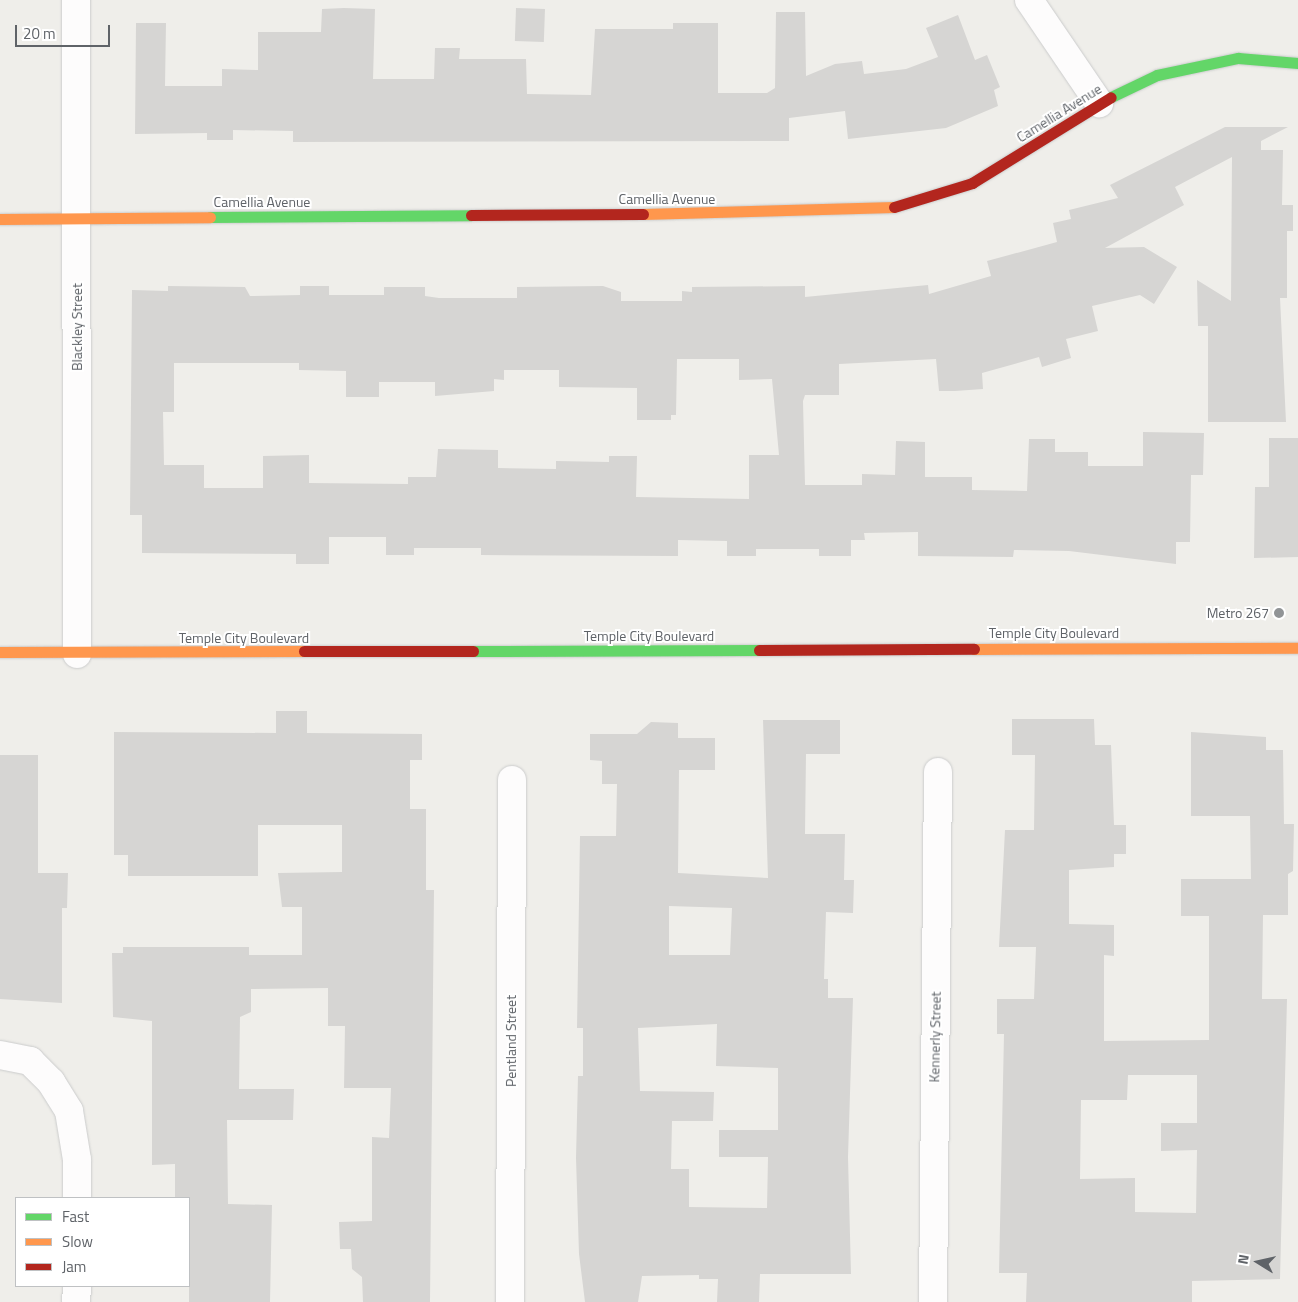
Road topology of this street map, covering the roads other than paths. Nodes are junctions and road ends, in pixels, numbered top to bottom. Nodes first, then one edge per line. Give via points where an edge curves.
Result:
1 (76, 0) edge
2 (1029, 0) edge
3 (1298, 63) edge
4 (1099, 104) junction
5 (0, 219) edge
6 (77, 219) junction
7 (1298, 648) edge
8 (0, 652) edge
9 (77, 654) junction
10 (938, 772) dead end
11 (512, 780) dead end
12 (0, 1055) edge
13 (77, 1197) edge
14 (77, 1287) edge
15 (76, 1302) edge
16 (510, 1302) edge
17 (933, 1302) edge

1 - 6 street, Blackley Street
2 - 4 street
3 - 4 street, Camellia Avenue via 1238,58 1157,75
4 - 6 street, Camellia Avenue via 972,184 896,207 802,213
5 - 6 street, Camellia Avenue
6 - 9 street, Blackley Street
7 - 9 street, Temple City Boulevard
8 - 9 street, Temple City Boulevard
10 - 17 street, Kennerly Street
11 - 16 street, Pentland Street
12 - 13 street via 30,1061 51,1082 69,1111 77,1160
14 - 15 street

